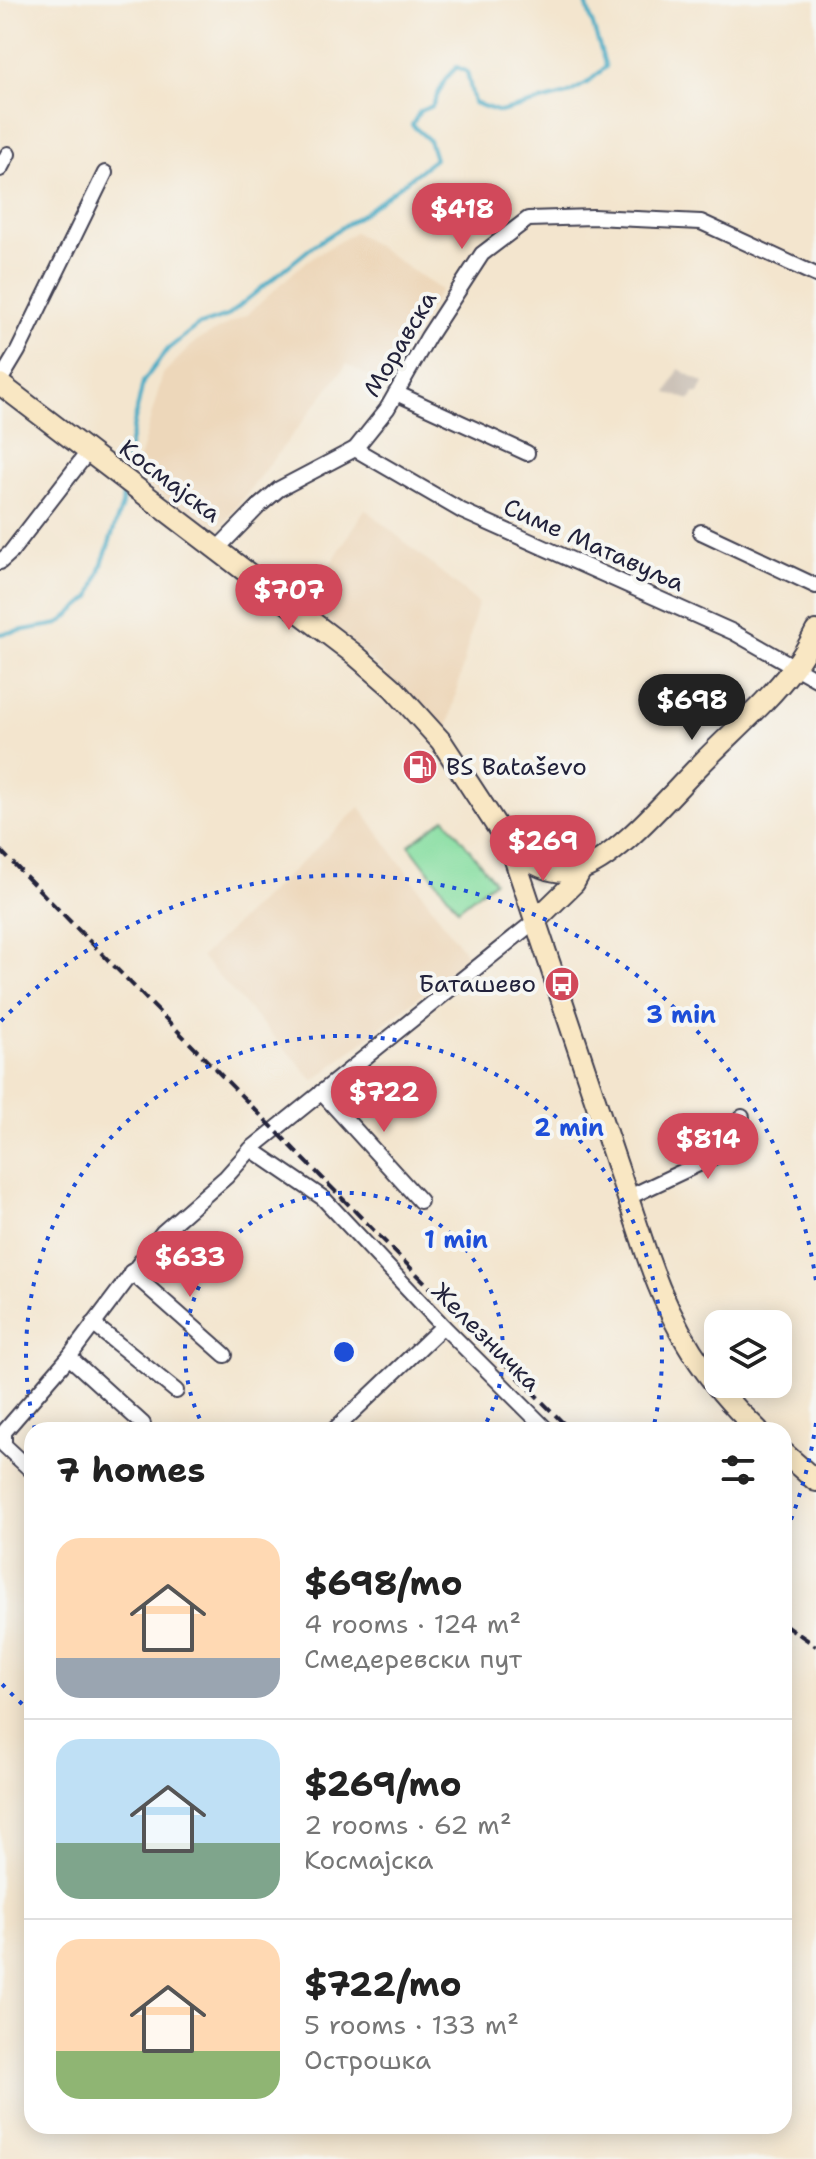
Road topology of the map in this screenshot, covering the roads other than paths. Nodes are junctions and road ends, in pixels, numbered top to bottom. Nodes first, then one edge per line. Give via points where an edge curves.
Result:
1 (8, 154) dead end
2 (0, 169) edge
3 (105, 173) dead end
4 (816, 275) edge
5 (0, 382) edge
6 (396, 393) junction
7 (355, 449) junction
8 (88, 452) junction
9 (527, 453) dead end
10 (701, 532) dead end
11 (217, 549) junction
12 (0, 562) edge
13 (816, 586) edge
14 (816, 631) edge
15 (794, 667) junction
16 (816, 679) edge
17 (511, 848) junction
18 (581, 870) junction
19 (536, 920) junction
20 (321, 1092) junction
21 (742, 1117) dead end
22 (251, 1149) junction
23 (627, 1198) junction
24 (420, 1201) dead end
25 (131, 1272) junction
26 (93, 1324) junction
27 (443, 1326) junction
28 (225, 1355) dead end
29 (69, 1357) junction
30 (176, 1391) dead end
31 (141, 1422) edge
32 (342, 1422) edge
33 (539, 1422) edge
34 (750, 1422) edge
35 (792, 1460) edge
36 (24, 1464) edge
37 (816, 1481) edge

1 - 2 street
3 - 5 street
4 - 6 street, Моравска via 701,222 528,219 482,254
5 - 8 main road, Космајска
6 - 7 street, Моравска
6 - 9 street
7 - 11 street, Моравска via 279,489
7 - 15 street, Симе Матавуља via 462,511 733,632
8 - 11 main road, Космајска
8 - 12 street
10 - 13 street
11 - 17 main road, Космајска via 393,688 441,741
14 - 15 main road
15 - 16 street, Симе Матавуља
15 - 18 main road via 671,795 611,852
17 - 18 main road via 545,869
17 - 19 main road, Космајска
18 - 19 main road
19 - 20 street
19 - 23 main road, Космајска
20 - 22 street
20 - 24 street
21 - 23 street via 728,1150
22 - 25 street via 163,1232
22 - 27 street, Железничка via 323,1198
23 - 34 main road, Космајска via 653,1273 689,1349
25 - 26 street
25 - 28 street
26 - 29 street
26 - 30 street
27 - 32 street
27 - 33 street, Железничка
29 - 31 street
29 - 36 street via 3,1436 4,1445
35 - 37 main road

